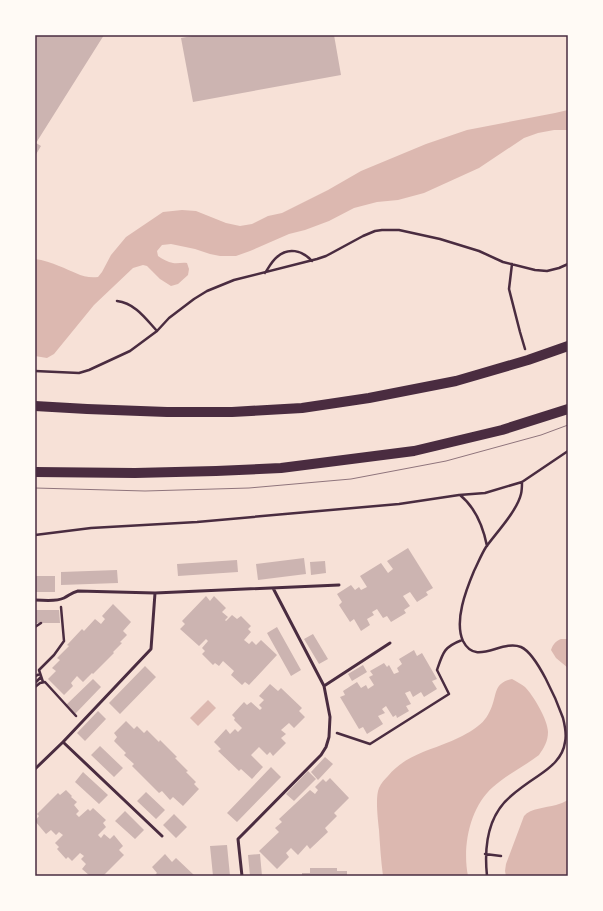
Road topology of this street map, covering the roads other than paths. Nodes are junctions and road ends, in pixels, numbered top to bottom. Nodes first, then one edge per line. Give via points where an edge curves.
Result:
1 (568, 346) edge
2 (35, 406) edge
3 (568, 409) edge
4 (35, 472) edge
5 (339, 585) dead end
6 (273, 588) junction
7 (155, 593) junction
8 (35, 600) edge
9 (390, 643) dead end
10 (324, 686) junction
11 (63, 742) junction
12 (35, 769) edge
13 (162, 836) dead end
14 (242, 876) edge

1 - 2 main road via 456,381 302,408 182,412
3 - 4 main road via 502,430 414,451 281,468 216,472
5 - 6 lane
6 - 7 lane
6 - 10 lane
7 - 8 lane via 78,590 58,600
7 - 11 lane via 151,649
9 - 10 lane
10 - 14 lane via 330,718 326,747 238,839
11 - 12 lane
11 - 13 lane

